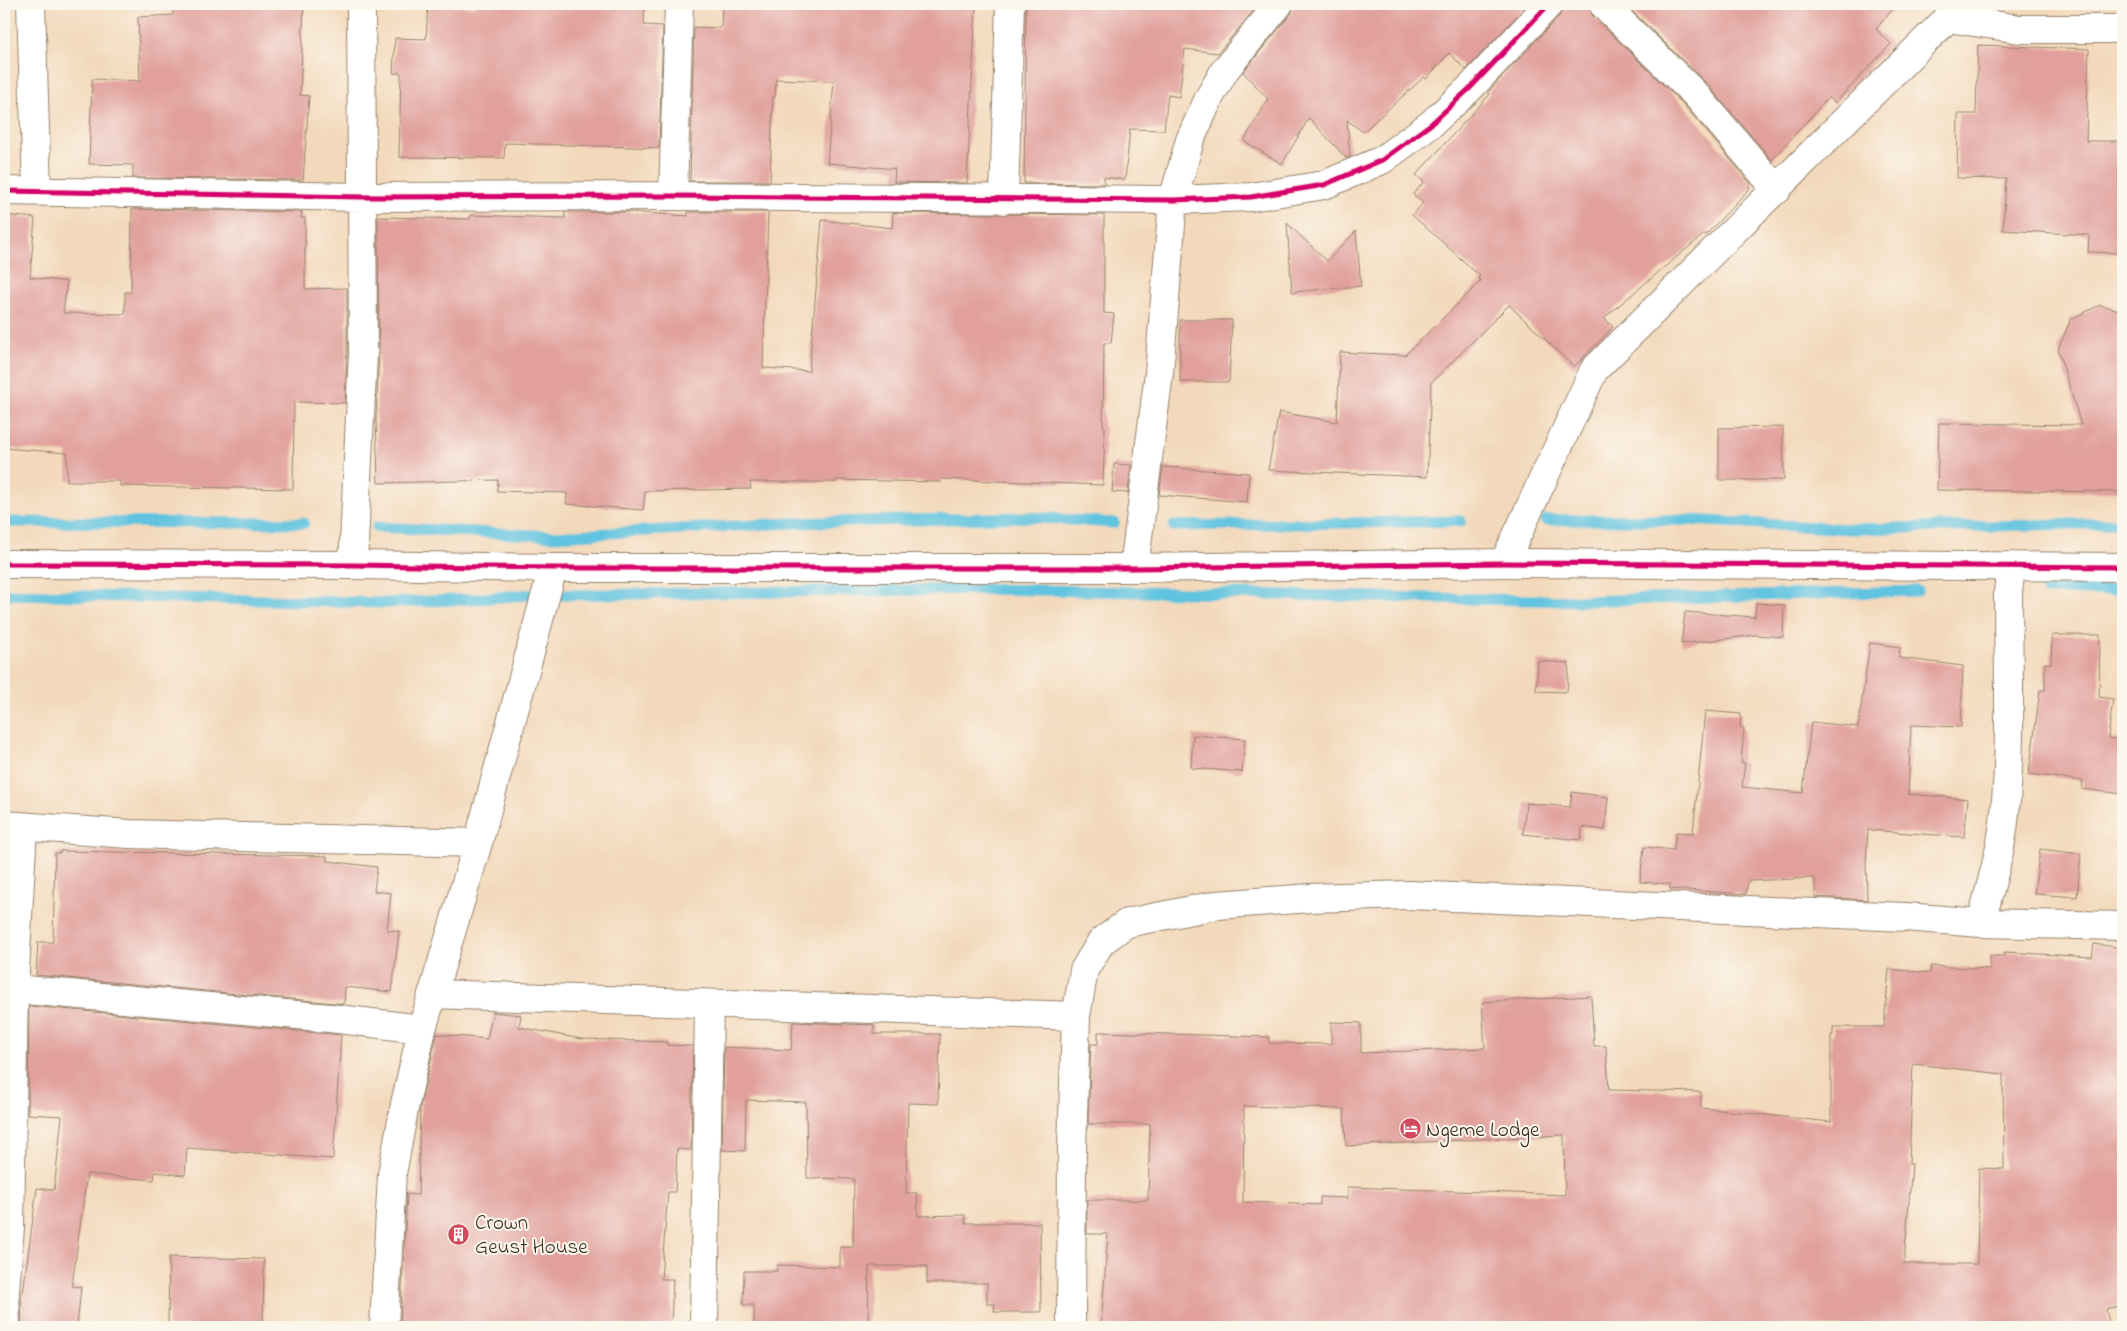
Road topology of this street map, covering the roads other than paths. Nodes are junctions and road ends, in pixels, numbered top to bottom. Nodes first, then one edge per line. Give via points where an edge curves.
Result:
1 (31, 4) edge
2 (361, 4) edge
3 (679, 4) edge
4 (1010, 4) edge
5 (1279, 4) edge
6 (1549, 4) edge
7 (1603, 4) edge
8 (1948, 11) edge
9 (2123, 29) edge
10 (1776, 190) junction
11 (4, 191) edge
12 (37, 191) junction
13 (674, 196) junction
14 (362, 197) junction
15 (1004, 200) junction
16 (1173, 200) junction
17 (1504, 563) junction
18 (4, 564) edge
19 (353, 565) junction
20 (2011, 567) junction
21 (2123, 567) edge
22 (552, 568) junction
23 (1134, 568) junction
24 (14, 826) edge
25 (478, 843) junction
26 (1981, 924) junction
27 (2123, 926) edge
28 (9, 989) edge
29 (432, 994) junction
30 (709, 1004) junction
31 (1076, 1016) junction
32 (422, 1029) junction
33 (6, 1327) edge
34 (384, 1327) edge
35 (704, 1327) edge
36 (1071, 1327) edge

1 - 12 street
2 - 14 street
3 - 13 street
4 - 15 street
5 - 16 street via 1225,70 1209,98 1190,140
6 - 16 street via 1470,88 1431,124 1382,160 1324,185 1251,197
7 - 10 street via 1696,95
8 - 9 street via 2020,29
8 - 10 street
10 - 17 street via 1594,370
11 - 12 street
12 - 14 street
13 - 14 street
13 - 15 street
14 - 19 street via 362,354
15 - 16 street
16 - 23 street via 1159,373
17 - 20 street
17 - 23 street
18 - 19 street
19 - 22 street
20 - 21 street
20 - 26 street via 2005,813 2000,850
22 - 23 street
22 - 25 street
24 - 25 street via 129,834
24 - 28 street
25 - 29 street
26 - 27 street
26 - 31 street via 1896,916 1409,895 1217,905 1127,923 1101,942 1084,970
28 - 32 street
28 - 33 street via 10,1226
29 - 30 street
29 - 32 street
30 - 31 street
30 - 35 street
31 - 36 street
32 - 34 street via 392,1174

